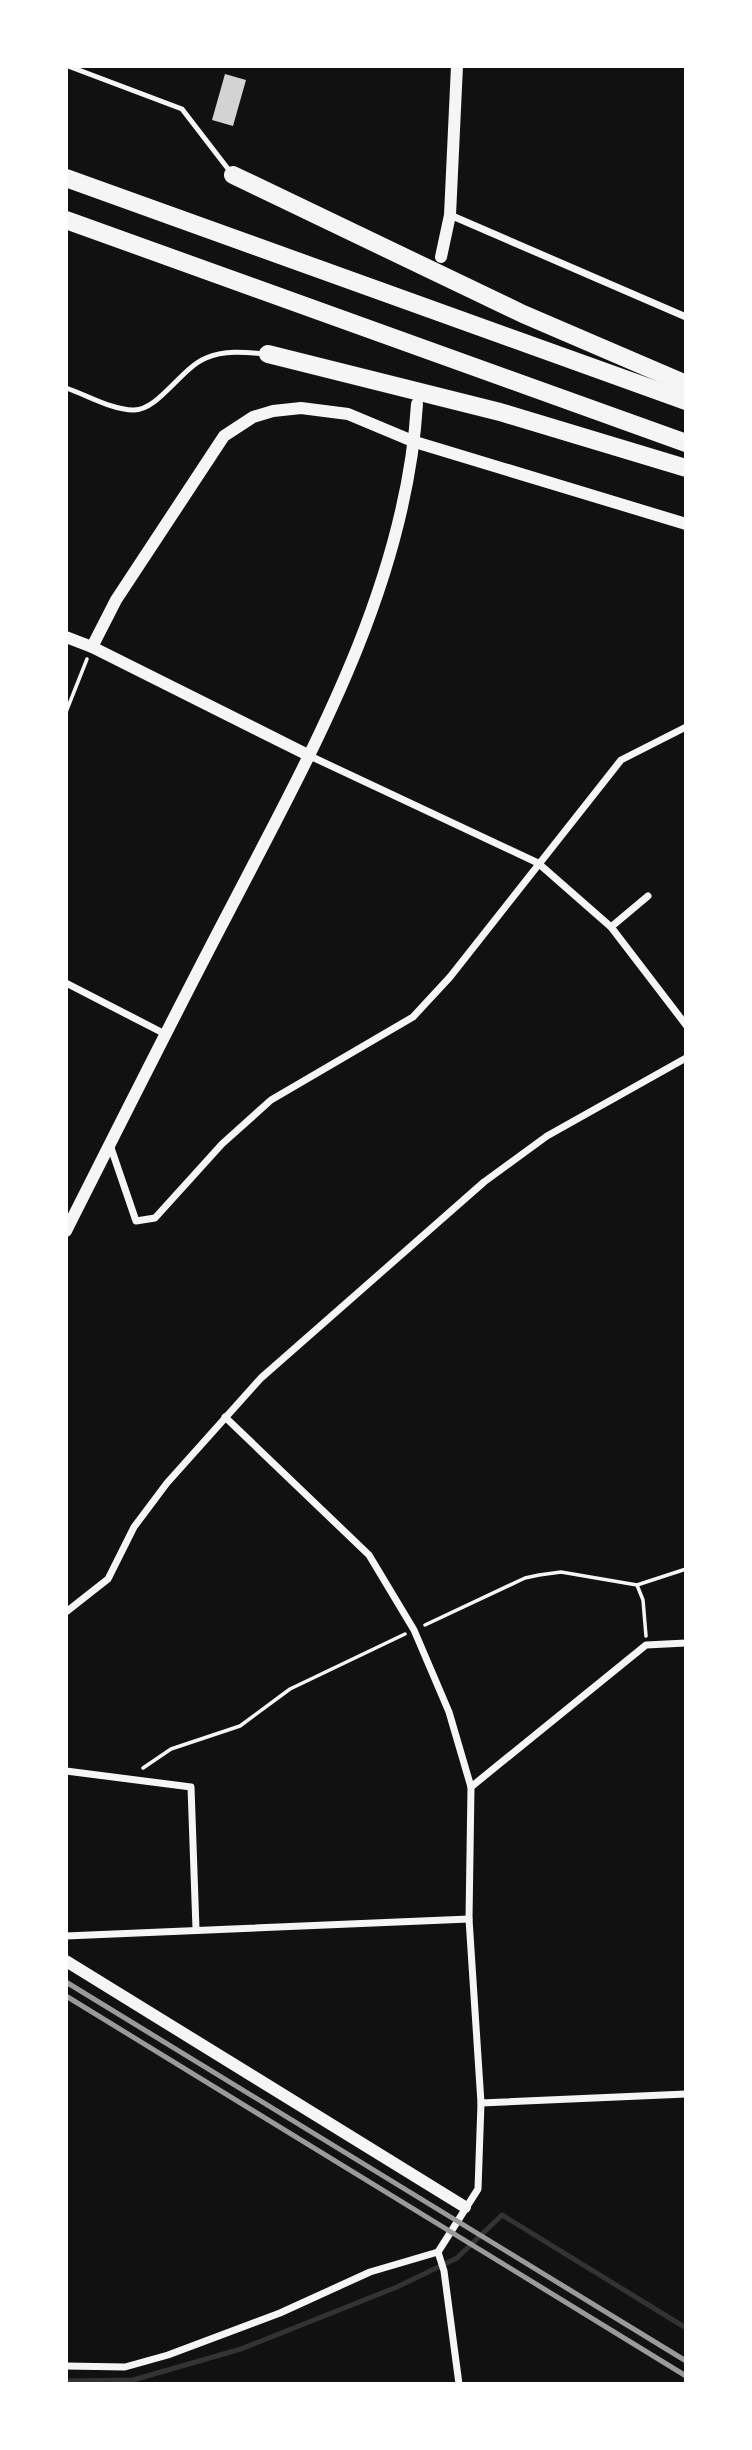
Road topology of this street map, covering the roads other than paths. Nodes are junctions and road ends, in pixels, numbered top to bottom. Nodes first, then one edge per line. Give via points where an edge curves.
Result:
1 (68, 66) edge
2 (457, 66) edge
3 (233, 175) joint
4 (66, 178) edge
5 (450, 215) junction
6 (66, 220) edge
7 (441, 257) dead end
8 (685, 317) edge
9 (268, 354) joint
10 (685, 384) edge
11 (66, 388) edge
12 (685, 401) edge
13 (417, 404) dead end
14 (415, 442) junction
15 (685, 443) edge
16 (685, 468) edge
17 (685, 524) edge
18 (66, 637) edge
19 (92, 647) junction
20 (685, 727) edge
21 (310, 755) junction
22 (538, 863) junction
23 (648, 896) dead end
24 (611, 928) junction
25 (66, 983) edge
26 (685, 1025) edge
27 (165, 1034) junction
28 (685, 1058) edge
29 (110, 1144) junction
30 (66, 1231) edge
31 (225, 1417) junction
32 (66, 1612) edge
33 (685, 1643) edge
34 (66, 1771) edge
35 (471, 1787) junction
36 (469, 1919) junction
37 (196, 1929) junction
38 (66, 1936) edge
39 (66, 1961) edge
40 (685, 2094) edge
41 (481, 2103) junction
42 (465, 2207) junction
43 (440, 2255) junction
44 (66, 2366) edge
45 (459, 2384) edge

1 - 3 lane via 182,109
2 - 5 street
3 - 10 highway via 523,314
4 - 12 highway
5 - 7 street
5 - 8 street
6 - 15 highway
9 - 11 lane via 230,352 205,358 142,410 125,409
9 - 16 highway via 500,412
13 - 14 street
14 - 17 street
14 - 19 street via 328,410 273,411 238,425 224,436 116,600
14 - 21 street via 373,609
18 - 19 street
19 - 21 street
20 - 22 street via 621,760
21 - 22 street
21 - 27 street
22 - 24 street
22 - 29 street via 450,977 413,1017 271,1100 222,1144 155,1218 136,1221
23 - 24 street
24 - 26 street
25 - 27 street
27 - 29 street
28 - 31 street via 547,1136 484,1182 261,1378
29 - 30 street
31 - 32 street via 134,1527 108,1579
31 - 35 street via 369,1555 414,1630 449,1712
33 - 35 street via 646,1645
34 - 37 street via 191,1787
35 - 36 street
36 - 37 street
36 - 41 street
37 - 38 street
39 - 42 street
40 - 41 street
41 - 42 street via 478,2189
42 - 43 street
43 - 44 street via 370,2272 280,2314 169,2355 125,2367
43 - 45 street

